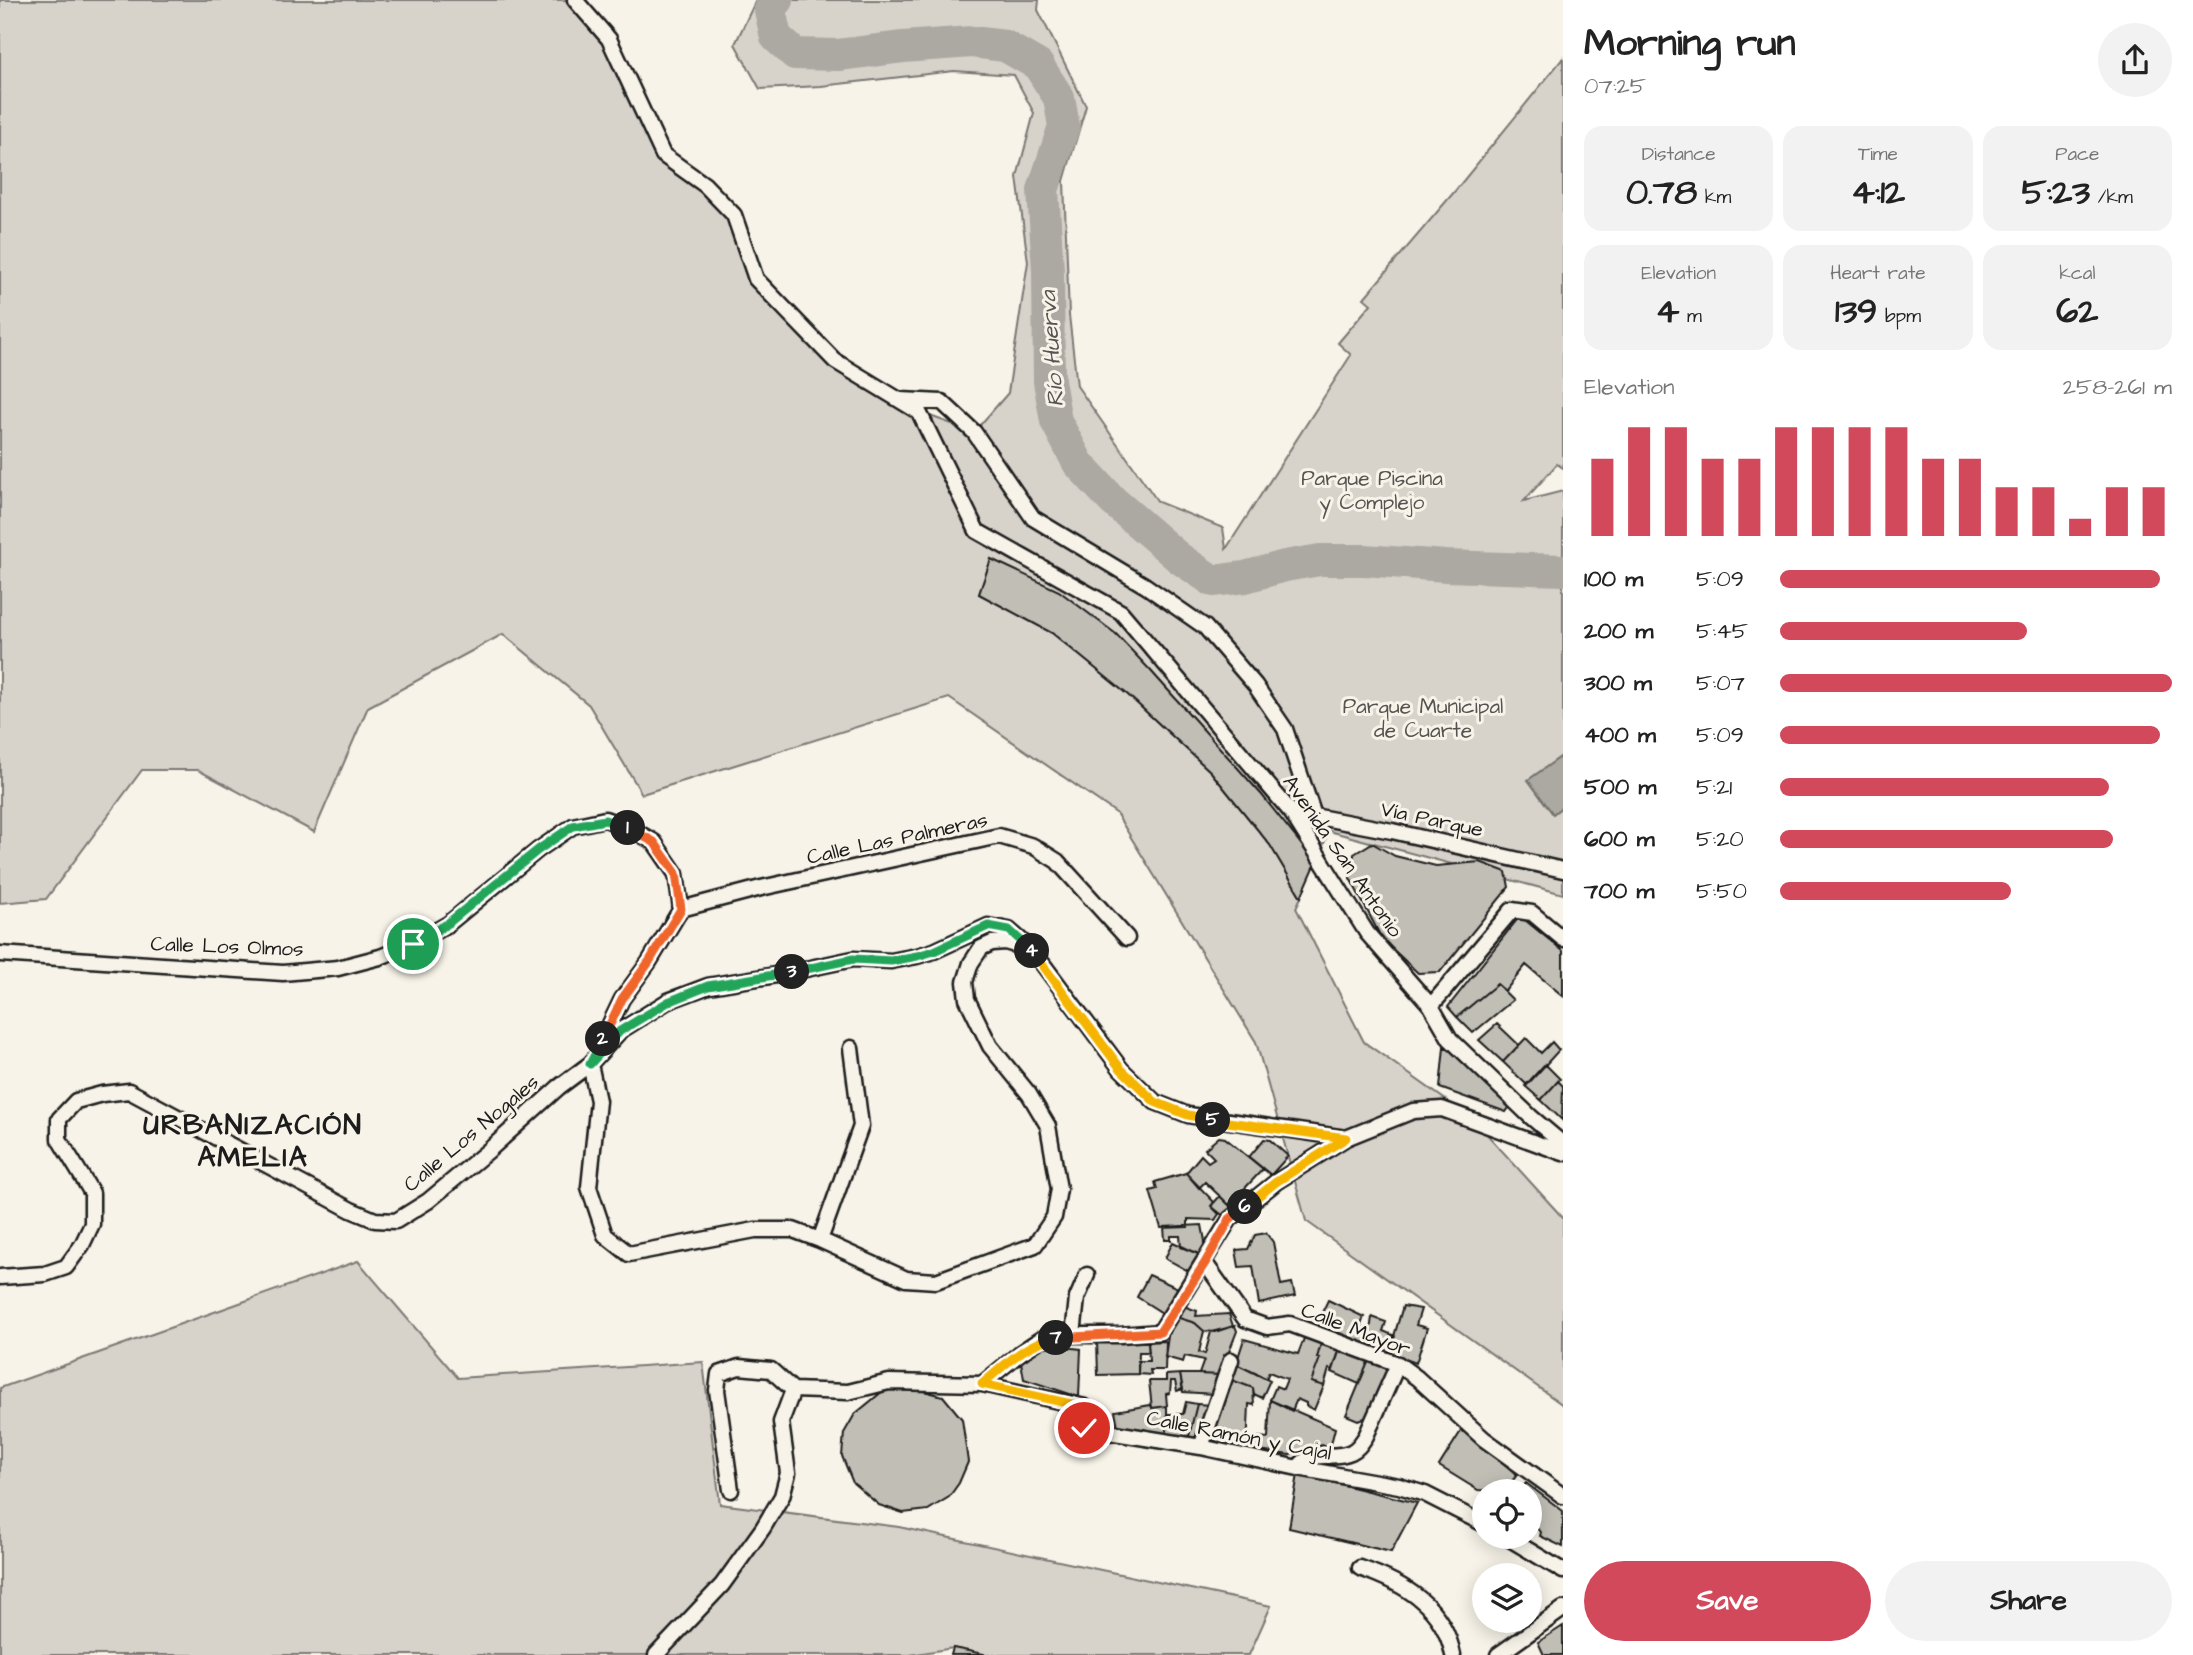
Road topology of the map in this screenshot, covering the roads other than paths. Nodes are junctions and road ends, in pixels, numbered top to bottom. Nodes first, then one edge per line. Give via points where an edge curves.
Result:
1 (575, 0) edge
2 (900, 400) junction
3 (1292, 812) junction
4 (1314, 816) junction
5 (1563, 870) edge
6 (681, 909) junction
7 (1127, 938) dead end
8 (1563, 939) edge
9 (1032, 951) junction
10 (0, 954) edge
11 (1431, 1006) junction
12 (851, 1048) dead end
13 (590, 1064) junction
14 (1346, 1138) junction
15 (1563, 1144) edge
16 (1563, 1153) edge
17 (820, 1240) junction
18 (1205, 1263) junction
19 (1087, 1275) dead end
20 (0, 1277) edge
21 (1073, 1335) junction
22 (1231, 1360) dead end
23 (1398, 1364) junction
24 (982, 1384) junction
25 (793, 1390) junction
26 (1201, 1447) junction
27 (1298, 1468) junction
28 (731, 1490) dead end
29 (1563, 1496) edge
30 (1472, 1518) edge
31 (1527, 1549) edge
32 (1360, 1568) dead end
33 (1563, 1571) edge
34 (1563, 1609) edge
35 (656, 1655) edge
36 (1453, 1655) edge
37 (1498, 1655) edge

1 - 2 street via 609,39 663,155 705,185 734,215 756,279 835,360
2 - 3 street, Avenida San Antonio via 919,412 977,531 1121,612
2 - 4 street via 942,402 974,432 1032,517 1205,627 1255,685 1284,729
3 - 4 street, Vía Parque
3 - 11 street, Avenida San Antonio via 1367,933
4 - 5 street, Vía Parque
6 - 7 street, Calle Las Palmeras via 999,836 1033,846 1057,861
6 - 10 street, Calle Los Olmos via 676,873 654,842 605,820 573,826 447,924 413,944 338,968 269,972
6 - 13 street via 622,999
8 - 11 street via 1532,913 1512,910
9 - 13 street via 1009,930 988,926 917,956 891,961 853,959 708,986 668,1002 620,1031
9 - 14 street via 1121,1069 1155,1102 1188,1115
9 - 17 street via 1005,942 981,948 965,982 967,999 990,1046 1048,1126 1059,1189 1054,1217 1035,1245 936,1281 906,1279
11 - 15 street, Avenida San Antonio via 1450,1039
12 - 17 street via 861,1126
13 - 17 street via 598,1101 589,1187 604,1235 629,1254 755,1230 793,1230
13 - 20 street, Calle Los Nogales via 428,1201 396,1221 375,1220 351,1210 129,1091 76,1101 59,1119 59,1139 92,1193 92,1224 66,1266 46,1274
14 - 16 street via 1413,1111 1442,1109
14 - 18 street via 1276,1182 1230,1219
18 - 21 street via 1160,1332
18 - 23 street, Calle Mayor via 1245,1319 1266,1327 1290,1324
19 - 21 street via 1077,1298
21 - 24 street via 1041,1339
22 - 26 street
23 - 27 street via 1359,1446 1350,1452 1316,1455
23 - 29 street, Calle Mayor via 1484,1439
24 - 25 street, Calle Ramón y Cajal via 889,1382 848,1392
24 - 26 street, Calle Ramón y Cajal via 1085,1407 1084,1428
25 - 28 street via 771,1370 739,1367 719,1374 717,1390
25 - 35 street via 781,1422 788,1473 782,1496 722,1586
26 - 27 street, Calle Ramón y Cajal
27 - 30 street, Calle Ramón y Cajal via 1399,1486
31 - 33 street
32 - 36 street via 1390,1578 1417,1595 1440,1618
34 - 37 street

